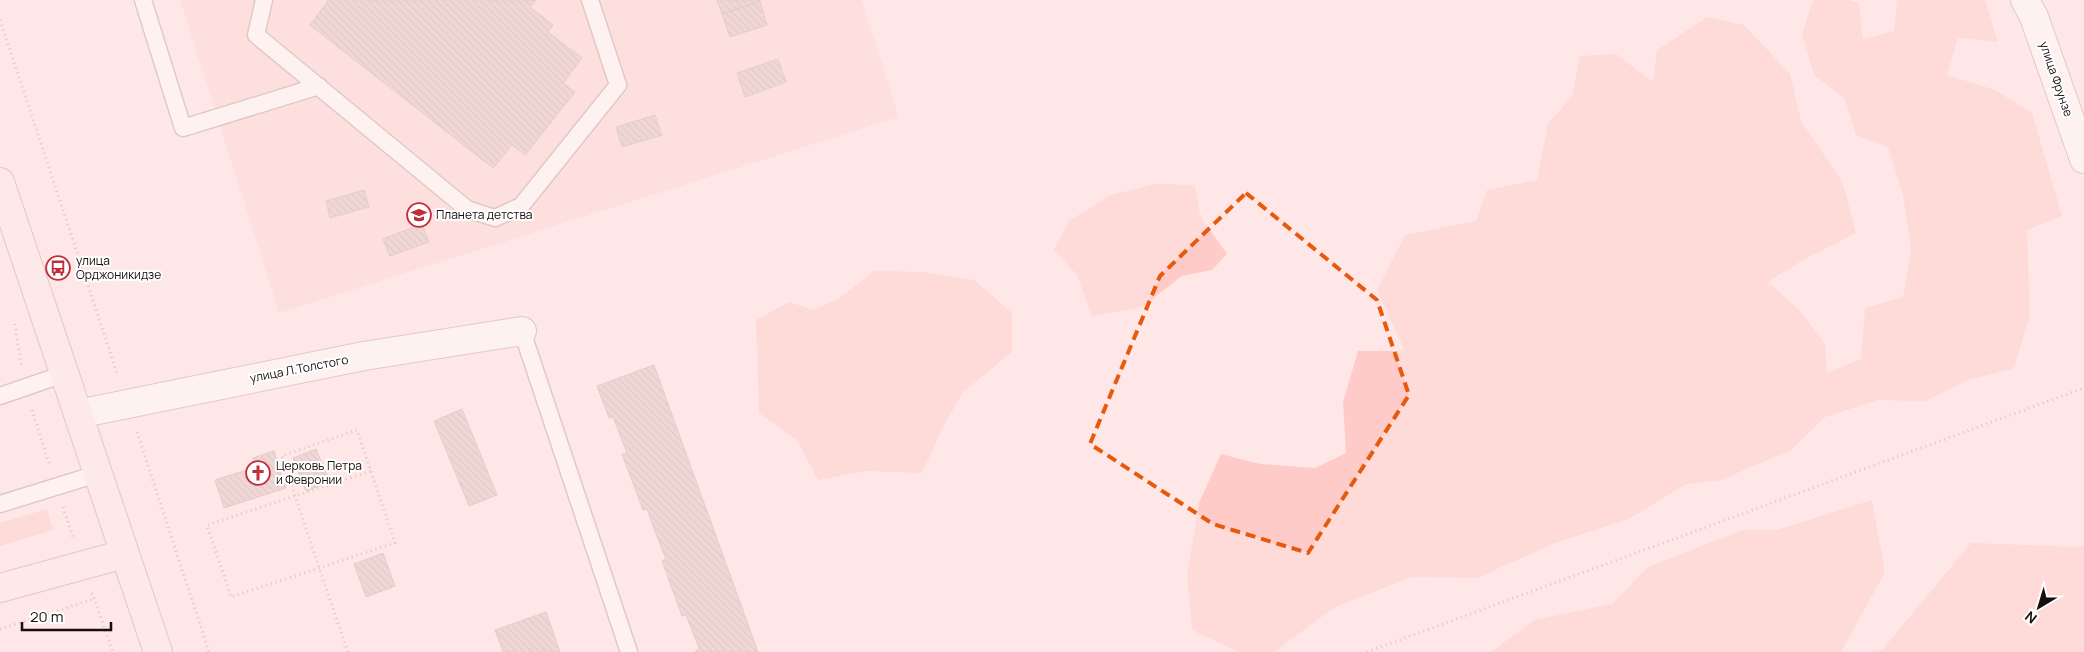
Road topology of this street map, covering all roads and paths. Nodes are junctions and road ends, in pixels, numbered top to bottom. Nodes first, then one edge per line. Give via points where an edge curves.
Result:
1 (144, 0) edge
2 (264, 0) edge
3 (590, 0) edge
4 (2026, 0) edge
5 (0, 20) edge
6 (319, 86) junction
7 (2084, 159) edge
8 (0, 182) edge
9 (15, 323) dead end
10 (522, 331) joint
11 (64, 374) junction
12 (25, 387) junction
13 (2084, 388) edge
14 (0, 396) edge
15 (128, 403) junction
16 (78, 414) junction
17 (371, 471) junction
18 (97, 474) junction
19 (57, 486) junction
20 (295, 496) junction
21 (0, 504) edge
22 (124, 554) junction
23 (82, 565) junction
24 (320, 569) junction
25 (0, 588) edge
26 (94, 599) junction
27 (0, 629) edge
28 (113, 652) edge
29 (158, 652) edge
30 (209, 652) edge
31 (348, 652) edge
32 (629, 652) edge
33 (1368, 652) edge

1 - 6 lane via 183,128
2 - 6 lane via 256,34
3 - 6 lane via 618,85 521,206 495,218 467,209
4 - 7 street, улица Фрунзе
5 - 15 path
8 - 11 street
9 - 12 path
10 - 15 street, улица Л.Толстого via 364,356
10 - 32 lane
11 - 12 lane
11 - 16 street
12 - 14 lane
12 - 19 path
13 - 33 path
15 - 16 street, улица Л.Толстого
15 - 30 path
16 - 18 street
17 - 20 path
17 - 20 path via 357,430 282,456
17 - 24 path via 396,543
18 - 19 lane
18 - 22 street
19 - 21 lane
19 - 23 path
20 - 24 path
20 - 24 path via 207,525 231,597
22 - 23 street
22 - 29 street
23 - 25 street
23 - 26 path
24 - 31 path
26 - 27 path
26 - 28 path

